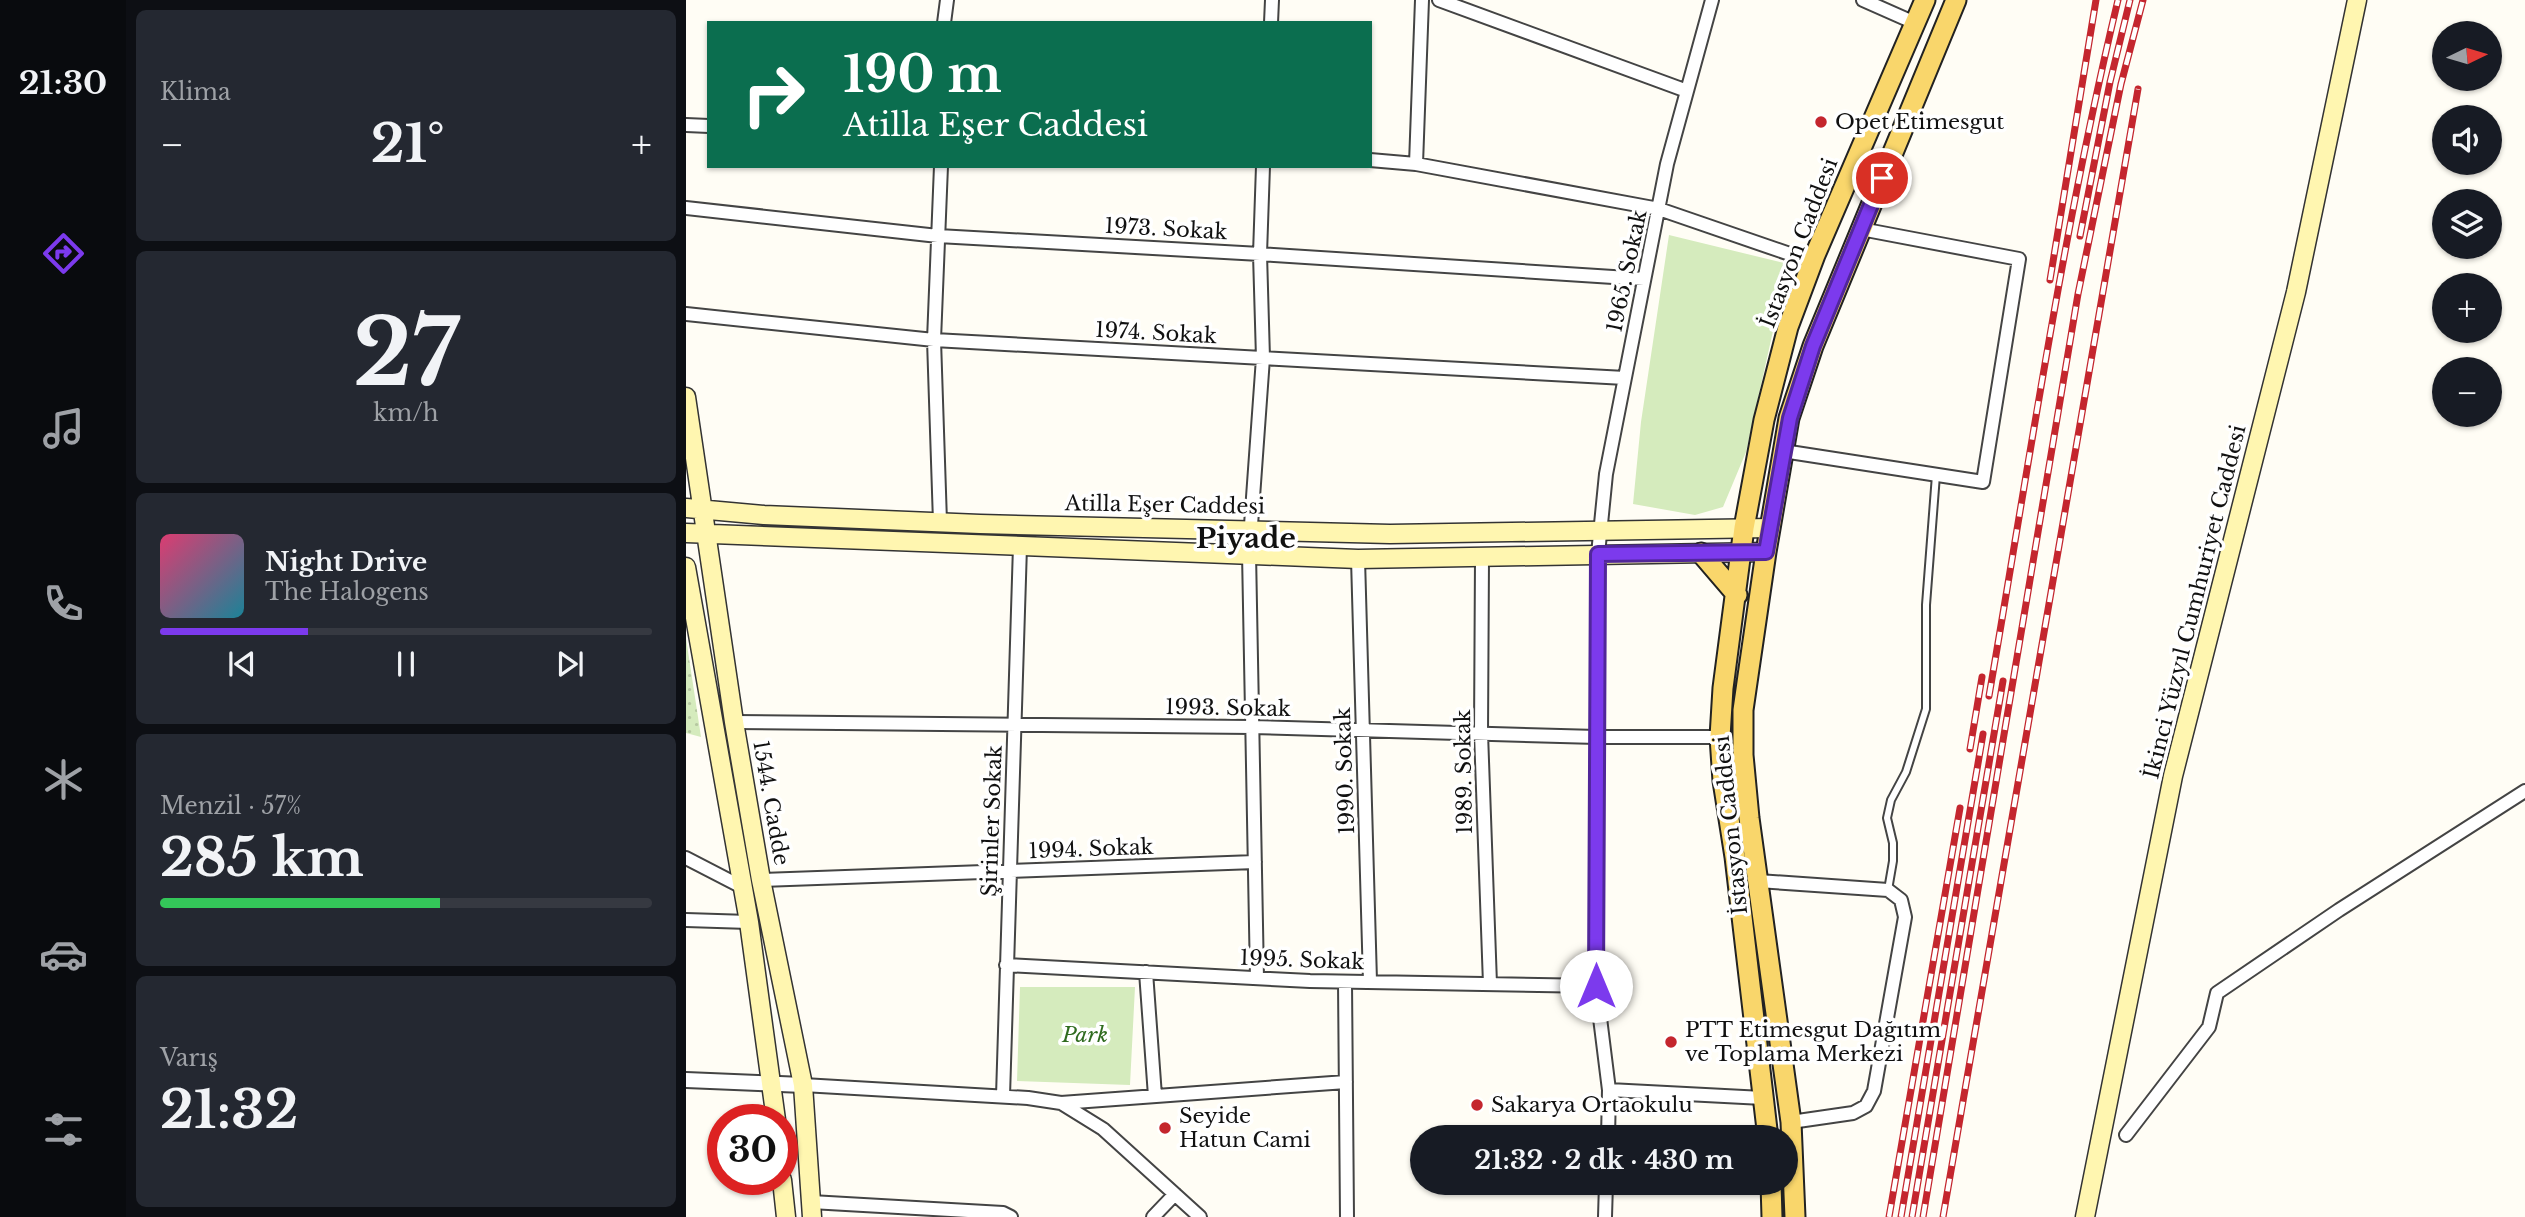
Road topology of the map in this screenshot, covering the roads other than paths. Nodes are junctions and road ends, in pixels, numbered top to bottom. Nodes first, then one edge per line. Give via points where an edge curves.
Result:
1 (947, 0) edge
2 (1272, 0) edge
3 (1422, 0) edge
4 (1439, 0) edge
5 (1713, 0) edge
6 (1863, 0) edge
7 (1925, 0) edge
8 (1956, 0) edge
9 (2357, 0) edge
10 (944, 21) edge
11 (1271, 21) edge
12 (1914, 23) junction
13 (1686, 91) junction
14 (686, 125) edge
15 (707, 126) edge
16 (1372, 160) edge
17 (1416, 164) junction
18 (941, 168) edge
19 (1264, 168) edge
20 (686, 208) edge
21 (1659, 208) junction
22 (1861, 229) junction
23 (938, 236) junction
24 (1260, 254) junction
25 (1813, 261) junction
26 (1644, 279) junction
27 (686, 314) edge
28 (934, 340) junction
29 (1263, 358) junction
30 (1625, 378) junction
31 (686, 397) edge
32 (1783, 451) junction
33 (1936, 475) junction
34 (694, 508) edge
35 (940, 522) junction
36 (1744, 528) junction
37 (1770, 528) junction
38 (1250, 530) junction
39 (1601, 530) junction
40 (686, 533) edge
41 (707, 533) junction
42 (1020, 546) junction
43 (1741, 552) junction
44 (1766, 552) junction
45 (1249, 553) junction
46 (1701, 553) junction
47 (1598, 554) junction
48 (1482, 558) junction
49 (1358, 559) junction
50 (686, 567) edge
51 (1737, 596) junction
52 (734, 722) junction
53 (1014, 724) junction
54 (1252, 727) junction
55 (1363, 730) junction
56 (1481, 733) junction
57 (1597, 737) junction
58 (1720, 737) junction
59 (2525, 791) edge
60 (686, 858) edge
61 (1255, 862) junction
62 (1009, 871) junction
63 (761, 880) junction
64 (1758, 881) junction
65 (744, 888) junction
66 (1888, 890) junction
67 (686, 920) edge
68 (749, 922) junction
69 (1006, 965) junction
70 (1146, 972) junction
71 (1257, 978) junction
72 (1370, 981) junction
73 (1345, 982) junction
74 (1490, 984) junction
75 (1596, 986) junction
76 (686, 1080) edge
77 (1346, 1082) junction
78 (772, 1083) junction
79 (803, 1085) junction
80 (1609, 1090) junction
81 (1003, 1096) junction
82 (1155, 1096) junction
83 (1763, 1098) junction
84 (1061, 1103) junction
85 (774, 1104) edge
86 (1791, 1122) junction
87 (1608, 1125) edge
88 (1766, 1125) edge
89 (2126, 1135) dead end
90 (1175, 1194) junction
91 (784, 1195) edge
92 (1606, 1195) edge
93 (1771, 1195) edge
94 (812, 1209) edge
95 (971, 1214) edge
96 (786, 1217) edge
97 (1011, 1217) edge
98 (1153, 1217) edge
99 (1200, 1217) edge
100 (1347, 1217) edge
101 (1605, 1217) edge
102 (1772, 1217) edge
103 (1795, 1217) edge
104 (2085, 1217) edge

1 - 10 street
2 - 11 street
3 - 17 street
4 - 13 street
5 - 13 street, 1965. Sokak
6 - 12 street
7 - 12 main road, İstasyon Caddesi
8 - 22 main road, İstasyon Caddesi
9 - 104 main road, İkinci Yüzyıl Cumhuriyet Caddesi via 2296,292 2173,776
12 - 25 main road, İstasyon Caddesi
13 - 21 street, 1965. Sokak
14 - 15 street
16 - 17 street
17 - 21 street
18 - 23 street
19 - 24 street
20 - 23 street, 1973. Sokak
21 - 25 street
21 - 26 street, 1965. Sokak
22 - 32 main road, İstasyon Caddesi via 1813,346
22 - 33 street via 2019,259 1983,482
23 - 24 street, 1973. Sokak
23 - 28 street
24 - 26 street, 1973. Sokak
24 - 29 street
25 - 36 main road, İstasyon Caddesi via 1784,341
26 - 30 street, 1965. Sokak
27 - 28 street, 1974. Sokak
28 - 29 street, 1974. Sokak
28 - 35 street
29 - 30 street, 1974. Sokak
29 - 38 street
30 - 39 street, 1965. Sokak via 1606,474
31 - 34 main road, 1544. Cadde
32 - 33 street
32 - 37 main road, İstasyon Caddesi
33 - 66 lane via 1926,709 1906,772 1891,800 1888,818 1893,861
34 - 35 main road, Atilla Eşer Caddesi
34 - 41 main road, 1544. Cadde
35 - 38 main road, Atilla Eşer Caddesi
36 - 37 main road, Atilla Eşer Caddesi
36 - 39 main road, Atilla Eşer Caddesi
36 - 43 main road, İstasyon Caddesi
37 - 44 main road, İstasyon Caddesi
38 - 39 main road, Atilla Eşer Caddesi via 1465,534
38 - 45 street
39 - 47 street, 1965. Sokak
40 - 41 main road
41 - 42 main road
41 - 52 main road, 1544. Cadde
42 - 45 main road
42 - 53 street, Şirinler Sokak
43 - 44 main road
43 - 46 main road
43 - 51 main road, İstasyon Caddesi
44 - 64 main road, İstasyon Caddesi via 1743,710 1746,793
45 - 49 main road
45 - 54 street
46 - 47 main road
46 - 51 main road
47 - 48 main road
47 - 57 street, 1965. Sokak
48 - 49 main road
48 - 56 street, 1989. Sokak
49 - 55 street, 1990. Sokak
50 - 65 main road, 1544. Cadde
51 - 58 main road, İstasyon Caddesi
52 - 53 street, 1993. Sokak
52 - 63 main road, 1544. Cadde
53 - 54 street, 1993. Sokak
53 - 62 street, Şirinler Sokak
54 - 55 street, 1993. Sokak
54 - 61 street
55 - 56 street, 1993. Sokak
55 - 72 street, 1990. Sokak
56 - 57 street, 1993. Sokak
56 - 74 street, 1989. Sokak
57 - 58 street, 1993. Sokak
57 - 75 street, 1965. Sokak
58 - 83 main road, İstasyon Caddesi
59 - 89 street via 2217,993 2209,1027
60 - 65 street
61 - 62 street, 1994. Sokak
61 - 71 street
62 - 63 street, 1994. Sokak
62 - 69 street, Şirinler Sokak
63 - 79 main road, 1544. Cadde
64 - 66 street
64 - 86 main road, İstasyon Caddesi
65 - 68 main road, 1544. Cadde
66 - 86 street via 1900,900 1905,917 1874,1091 1866,1106 1853,1113
67 - 68 street
68 - 78 main road, 1544. Cadde
69 - 70 street, 1995. Sokak
69 - 81 street, Şirinler Sokak
70 - 71 street, 1995. Sokak
70 - 82 street
71 - 73 street, 1995. Sokak
72 - 73 street, 1995. Sokak
72 - 74 street, 1995. Sokak
73 - 77 street
74 - 75 street, 1995. Sokak
75 - 80 street, 1965. Sokak
76 - 78 street
77 - 82 street
77 - 100 street
78 - 79 street
78 - 85 main road, 1544. Cadde
79 - 81 street
79 - 94 main road, 1544. Cadde
80 - 83 street
80 - 87 street, 1965. Sokak
81 - 84 street
82 - 84 street
83 - 88 main road, İstasyon Caddesi
84 - 90 street via 1103,1129
86 - 103 main road, İstasyon Caddesi
90 - 98 street
90 - 99 street
91 - 96 main road
92 - 101 street
93 - 102 main road
94 - 95 street
95 - 97 street

